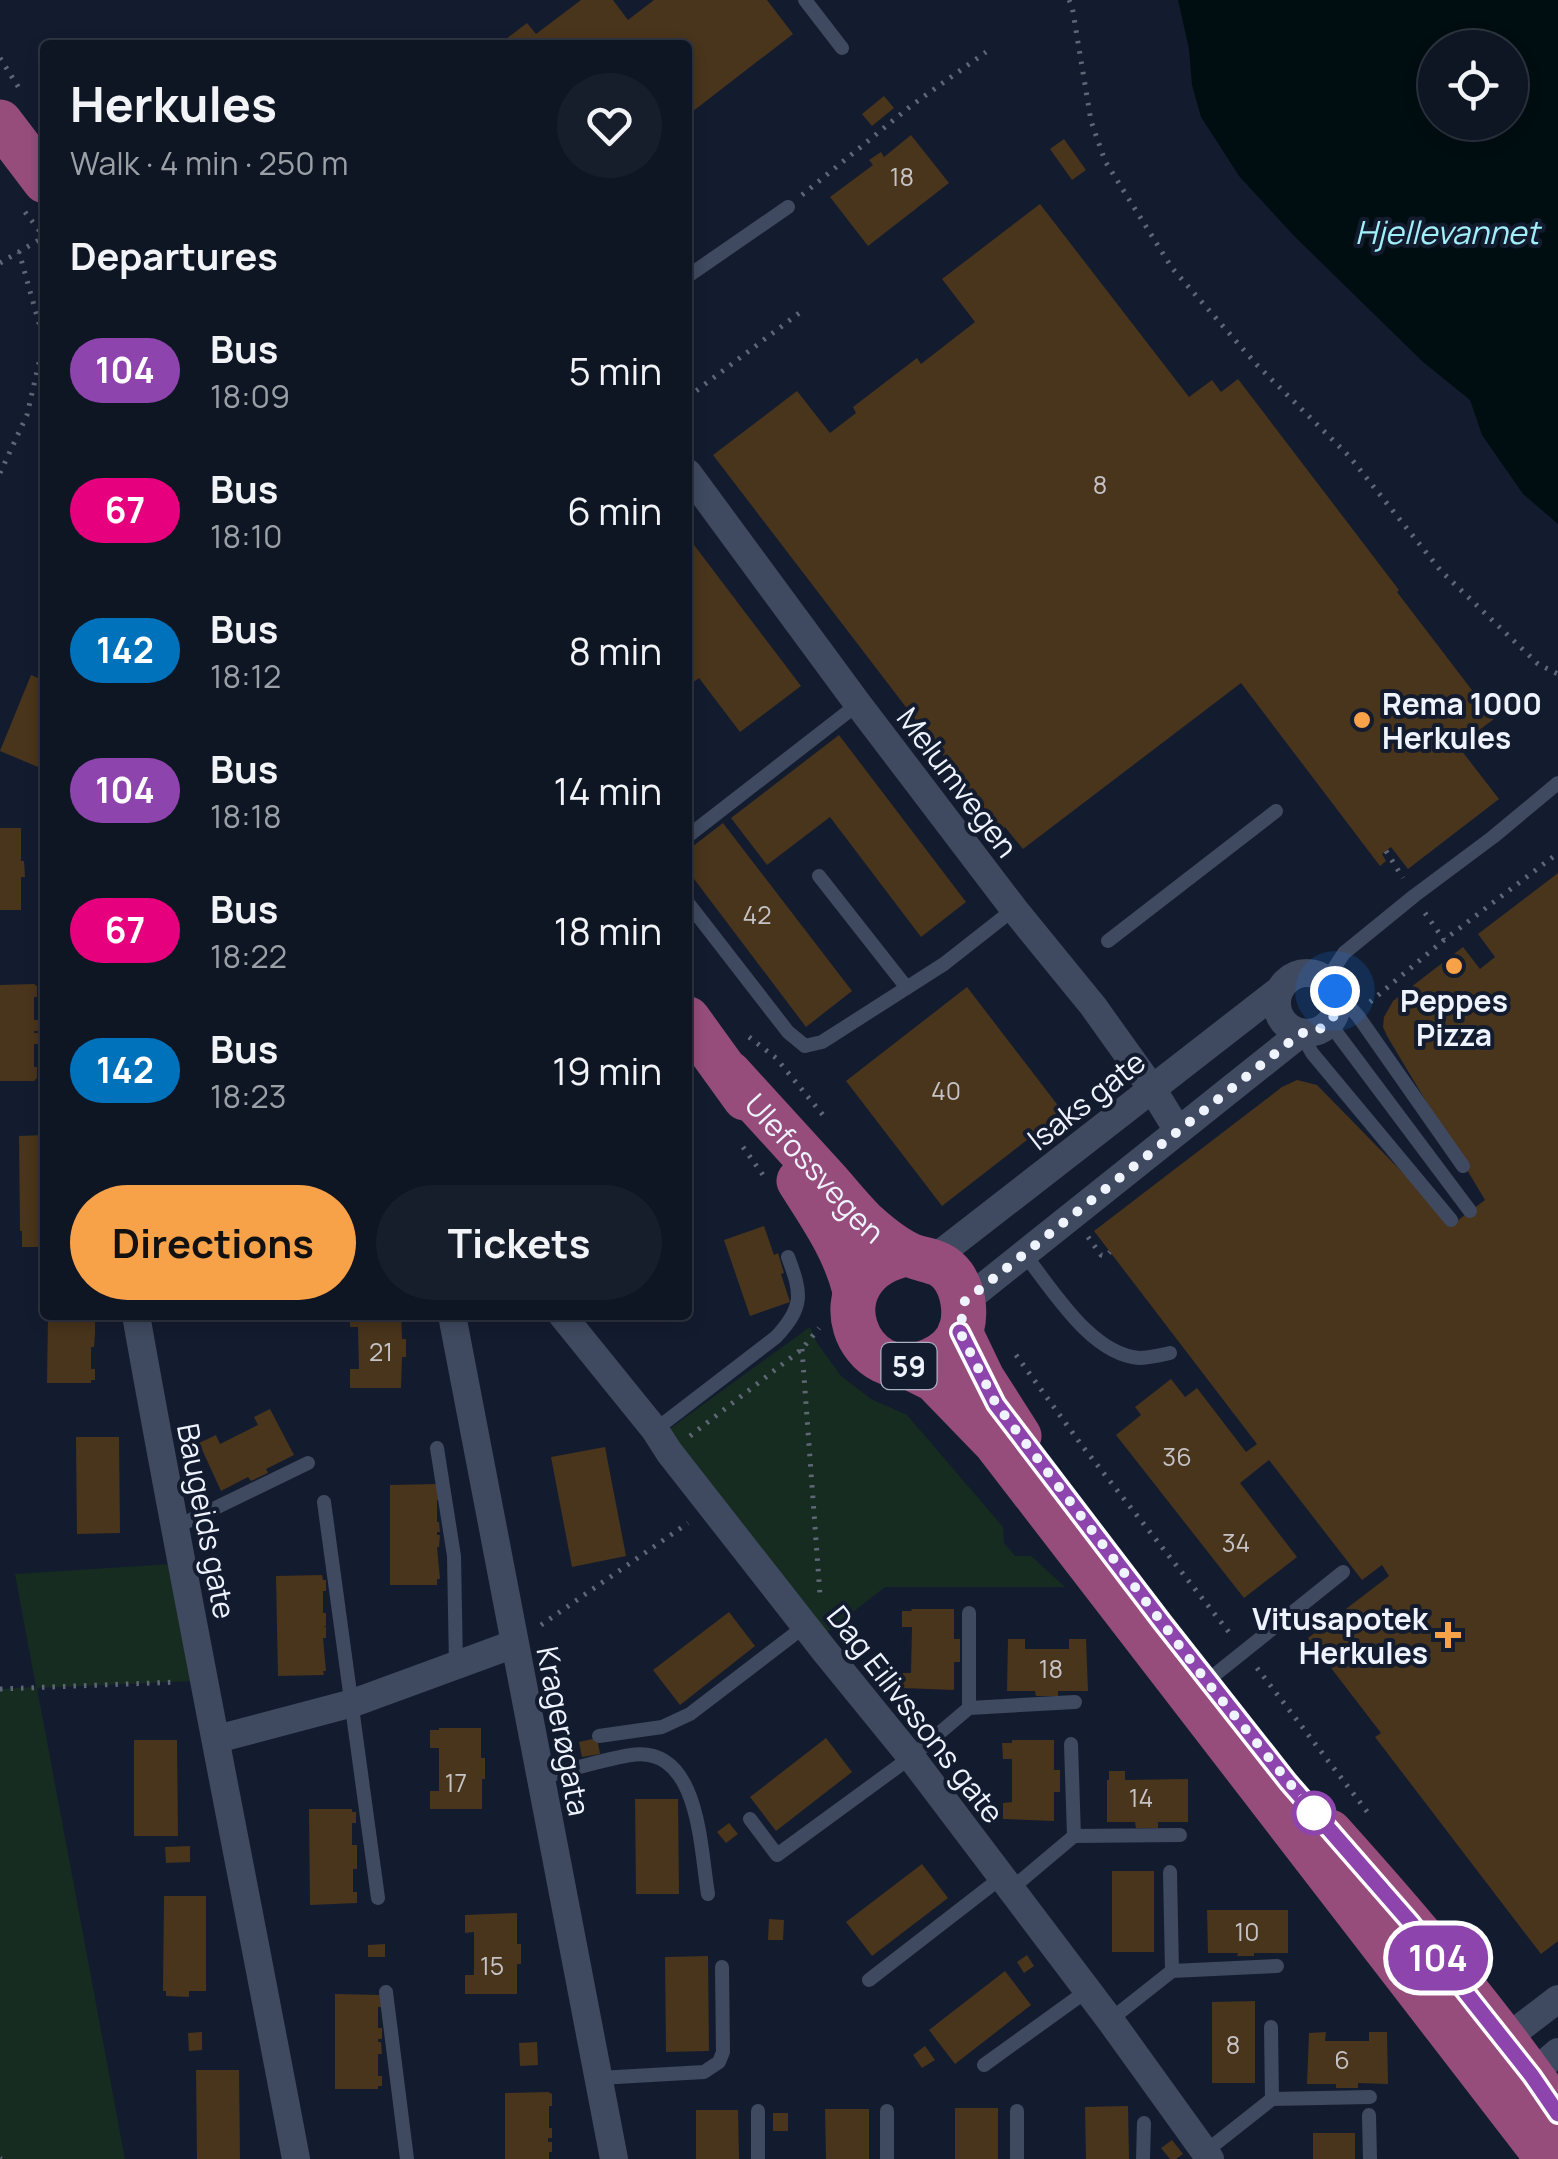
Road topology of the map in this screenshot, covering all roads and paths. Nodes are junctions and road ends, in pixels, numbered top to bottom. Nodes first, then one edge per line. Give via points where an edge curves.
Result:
1 (805, 0) edge
2 (1069, 0) edge
3 (842, 48) dead end
4 (986, 52) dead end
5 (0, 122) edge
6 (40, 175) edge
7 (788, 207) joint
8 (40, 239) edge
9 (19, 252) junction
10 (0, 263) edge
11 (692, 273) edge
12 (802, 311) dead end
13 (40, 327) edge
14 (40, 358) edge
15 (692, 394) edge
16 (0, 472) edge
17 (692, 478) edge
18 (1558, 674) edge
19 (858, 704) junction
20 (1558, 783) edge
21 (1276, 811) dead end
22 (692, 833) edge
23 (1386, 851) dead end
24 (1558, 853) edge
25 (819, 876) dead end
26 (1414, 896) junction
27 (692, 908) edge
28 (1014, 908) junction
29 (1444, 940) junction
30 (1108, 941) dead end
31 (1331, 985) junction
32 (907, 988) junction
33 (1278, 991) junction
34 (1358, 1016) junction
35 (692, 1024) edge
36 (1336, 1032) junction
37 (1301, 1033) junction
38 (729, 1074) junction
39 (1153, 1090) junction
40 (1178, 1131) junction
41 (1463, 1166) dead end
42 (1470, 1211) dead end
43 (1451, 1220) dead end
44 (1086, 1234) dead end
45 (1110, 1252) dead end
46 (1024, 1254) junction
47 (788, 1257) dead end
48 (920, 1257) junction
49 (856, 1291) junction
50 (962, 1317) junction
51 (137, 1320) edge
52 (453, 1320) edge
53 (566, 1320) edge
54 (802, 1348) dead end
55 (1170, 1353) dead end
56 (907, 1366) junction
57 (655, 1430) junction
58 (436, 1448) dead end
59 (308, 1463) dead end
60 (324, 1502) dead end
61 (712, 1505) junction
62 (174, 1528) junction
63 (1343, 1572) dead end
64 (968, 1613) dead end
65 (805, 1626) junction
66 (514, 1644) junction
67 (824, 1650) junction
68 (456, 1666) junction
69 (1207, 1682) junction
70 (206, 1684) junction
71 (0, 1689) edge
72 (1076, 1702) dead end
73 (353, 1703) junction
74 (969, 1708) junction
75 (598, 1736) dead end
76 (217, 1739) junction
77 (1071, 1744) dead end
78 (911, 1757) junction
79 (540, 1778) junction
80 (750, 1820) dead end
81 (1180, 1835) dead end
82 (1074, 1836) junction
83 (1170, 1872) dead end
84 (1006, 1883) junction
85 (708, 1894) dead end
86 (378, 1898) dead end
87 (1276, 1966) dead end
88 (722, 1967) dead end
89 (1172, 1972) junction
90 (870, 1980) dead end
91 (1088, 1990) junction
92 (386, 1992) dead end
93 (1558, 1999) edge
94 (1110, 2020) junction
95 (1271, 2027) dead end
96 (1504, 2040) junction
97 (984, 2065) dead end
98 (1527, 2071) edge
99 (599, 2078) junction
100 (1370, 2097) dead end
101 (1272, 2099) junction
102 (758, 2110) dead end
103 (1017, 2111) dead end
104 (887, 2112) dead end
105 (1558, 2114) edge
106 (1369, 2115) dead end
107 (1144, 2123) dead end
108 (1208, 2156) edge
109 (296, 2159) edge
110 (407, 2159) edge
111 (614, 2159) edge
112 (758, 2159) edge
113 (887, 2159) edge
114 (1017, 2159) edge
115 (1144, 2159) edge
116 (1370, 2159) edge
117 (1548, 2159) edge

1 - 3 lane
2 - 18 path via 1105,162 1172,268 1349,456 1440,570 1538,664
4 - 7 path
5 - 6 main road
7 - 11 lane
8 - 9 path
9 - 10 path
9 - 13 path
12 - 15 path
14 - 16 path via 27,415
17 - 19 street, Melumvegen
19 - 22 lane
19 - 28 street, Melumvegen
20 - 26 lane
21 - 30 lane
23 - 26 path
24 - 29 path
25 - 32 lane
26 - 29 path
26 - 31 lane via 1344,953
27 - 32 lane via 805,1046
28 - 32 lane
28 - 39 street, Melumvegen
29 - 34 path
31 - 33 street, Isaks gate via 1316,973 1297,974
31 - 34 lane
31 - 36 street via 1338,1000
33 - 37 street via 1279,1016
33 - 39 street, Isaks gate
34 - 41 lane
35 - 38 main road, Ulefossvegen / 59
36 - 37 street
36 - 42 lane
37 - 40 street
37 - 43 lane
38 - 48 main road, Ulefossvegen / 59 via 864,1221
38 - 49 main road, Ulefossvegen / 59 via 837,1241
39 - 40 street, Melumvegen
39 - 48 street, Isaks gate
40 - 46 street
44 - 45 path via 1102,1256
46 - 50 street
46 - 55 lane via 1086,1331 1113,1351 1140,1358
47 - 57 lane via 798,1292 791,1321
48 - 49 main road via 888,1258
48 - 50 main road, 59 via 952,1275
49 - 56 main road, 59 via 859,1338 884,1361
50 - 56 main road, 59 via 956,1340 943,1354
50 - 69 main road, 59 via 982,1378 1014,1429
51 - 62 street, Baugeids gate
52 - 66 street, Kragerøgata
53 - 57 street, Dag Eilivssons gate
54 - 67 path
56 - 98 main road, 59 via 935,1380 995,1442
57 - 61 street, Dag Eilivssons gate
58 - 68 lane via 454,1556
59 - 62 lane
60 - 73 lane
61 - 65 street, Dag Eilivssons gate
61 - 66 path
62 - 70 street, Baugeids gate
63 - 69 lane
64 - 74 lane
65 - 67 street, Dag Eilivssons gate
65 - 75 lane via 675,1723
66 - 68 street
66 - 79 street, Kragerøgata
67 - 78 street, Dag Eilivssons gate
68 - 73 street
69 - 96 main road, 59
70 - 71 path
70 - 76 street, Baugeids gate
72 - 74 lane
73 - 76 street
73 - 86 lane
74 - 78 lane
76 - 109 street, Baugeids gate
77 - 82 lane
78 - 80 lane via 777,1855
78 - 84 street, Dag Eilivssons gate
79 - 85 lane via 635,1754 670,1764 692,1801
79 - 99 street, Kragerøgata
81 - 82 lane
82 - 84 lane
83 - 89 lane
84 - 90 lane
84 - 91 street, Dag Eilivssons gate
87 - 89 lane
88 - 99 lane via 719,2062 704,2072
89 - 94 lane
91 - 94 street, Dag Eilivssons gate
91 - 97 lane
92 - 110 lane
93 - 96 street
94 - 108 street, Dag Eilivssons gate
95 - 101 lane
96 - 98 main road, 59
98 - 105 main road, 59
98 - 117 main road, 59
99 - 111 street, Kragerøgata
100 - 101 lane
101 - 108 lane
102 - 112 lane
103 - 114 lane
104 - 113 lane
106 - 116 lane
107 - 115 lane

